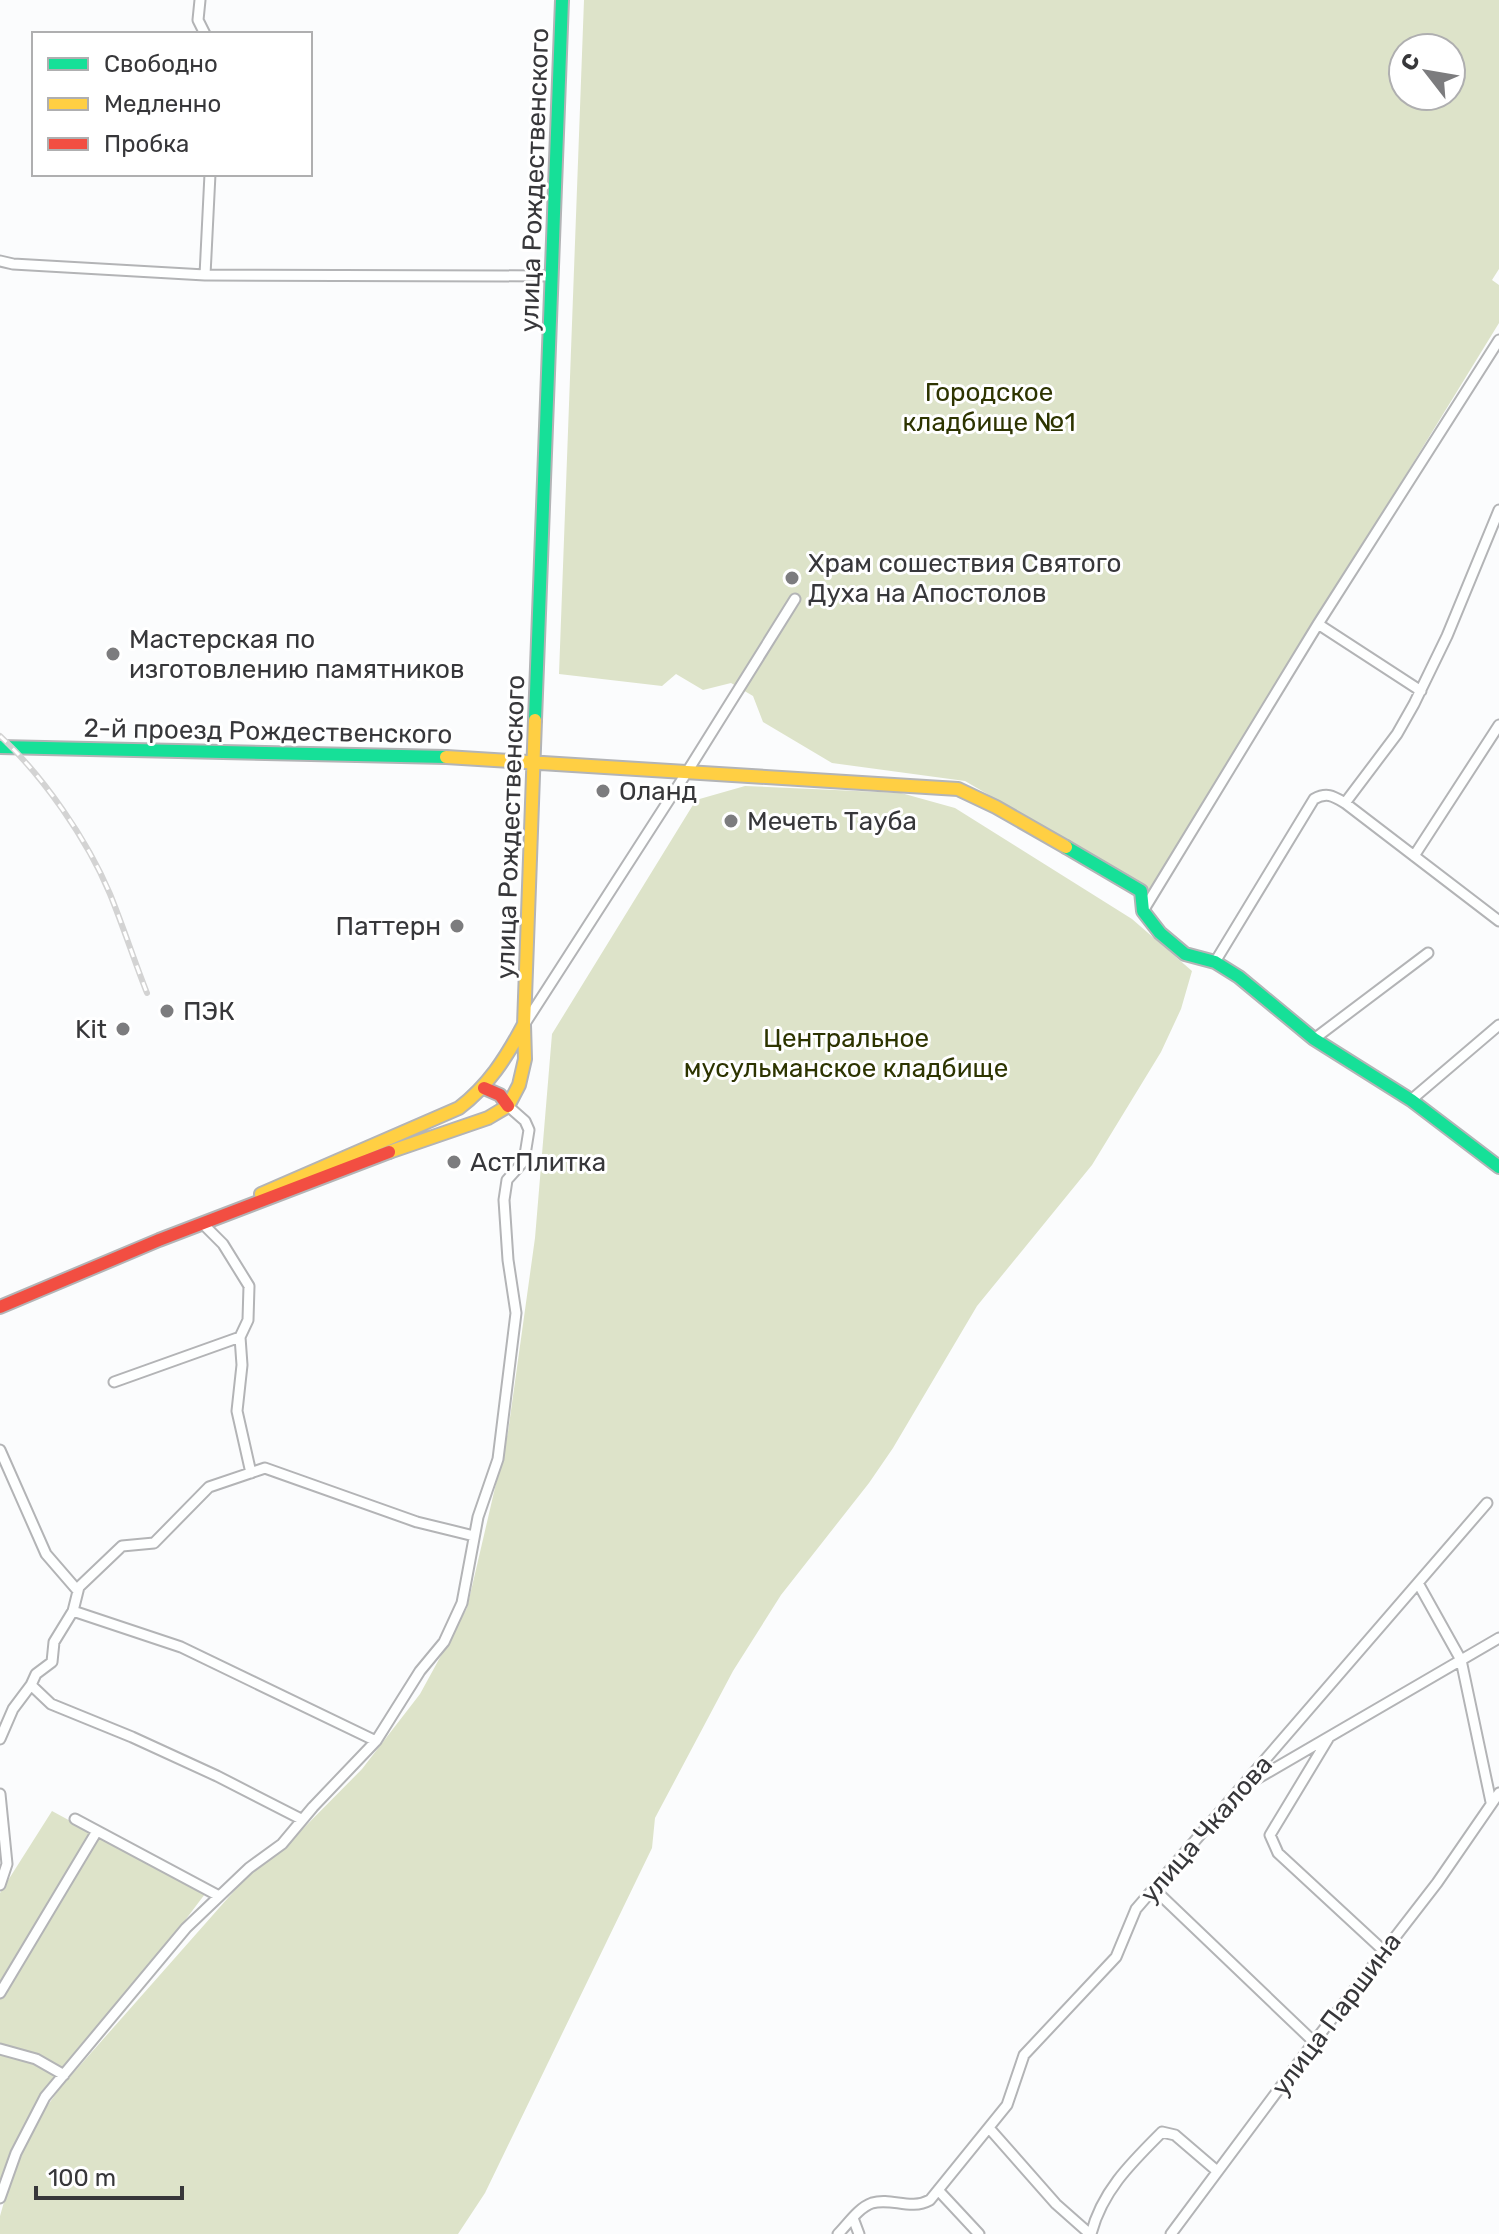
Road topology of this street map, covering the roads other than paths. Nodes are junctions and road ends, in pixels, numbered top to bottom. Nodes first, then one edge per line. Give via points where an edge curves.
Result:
1 (200, 0) edge
2 (562, 0) edge
3 (204, 32) edge
4 (210, 176) edge
5 (0, 261) edge
6 (205, 275) junction
7 (552, 276) junction
8 (1499, 340) edge
9 (1499, 510) edge
10 (795, 599) dead end
11 (1318, 624) junction
12 (1421, 691) junction
13 (1499, 725) edge
14 (0, 747) edge
15 (535, 762) junction
16 (687, 772) junction
17 (1345, 803) junction
18 (1414, 856) junction
19 (1143, 911) junction
20 (1499, 921) edge
21 (1428, 953) dead end
22 (1215, 962) junction
23 (524, 1025) junction
24 (1499, 1025) edge
25 (1314, 1039) junction
26 (479, 1093) junction
27 (1411, 1100) junction
28 (508, 1106) junction
29 (488, 1118) junction
30 (1496, 1160) edge
31 (203, 1224) junction
32 (159, 1240) junction
33 (0, 1307) edge
34 (240, 1337) junction
35 (114, 1382) dead end
36 (0, 1450) edge
37 (251, 1473) junction
38 (1487, 1503) dead end
39 (474, 1536) junction
40 (1418, 1583) junction
41 (78, 1591) junction
42 (73, 1611) junction
43 (1499, 1638) edge
44 (1461, 1660) junction
45 (31, 1685) junction
46 (1330, 1736) junction
47 (0, 1739) edge
48 (376, 1741) junction
49 (1241, 1788) junction
50 (1499, 1793) edge
51 (0, 1794) edge
52 (1491, 1802) junction
53 (75, 1819) dead end
54 (301, 1819) junction
55 (97, 1831) junction
56 (0, 1885) edge
57 (1154, 1889) junction
58 (219, 1896) junction
59 (1384, 1951) junction
60 (0, 1993) edge
61 (1314, 2042) junction
62 (0, 2049) edge
63 (64, 2075) junction
64 (989, 2128) junction
65 (1217, 2171) junction
66 (938, 2190) junction
67 (0, 2198) edge
68 (853, 2218) junction
69 (838, 2234) edge
70 (859, 2234) edge
71 (979, 2234) edge
72 (1090, 2234) edge
73 (1171, 2234) edge

1 - 3 street via 198,20
2 - 7 main road, улица Рождественского
4 - 6 street
5 - 6 street
6 - 7 street
7 - 15 main road, улица Рождественского
8 - 11 street
9 - 12 street
10 - 16 street
11 - 12 street
11 - 19 street
12 - 17 street via 1397,734
13 - 18 street
14 - 15 main road, 2-й проезд Рождественского
15 - 16 main road, 2-й проезд Рождественского
15 - 23 main road, улица Рождественского
16 - 19 main road, 2-й проезд Рождественского via 958,789 1141,891
16 - 23 street
17 - 18 street
17 - 22 street via 1332,795 1314,799
18 - 20 street
19 - 22 main road via 1185,954
21 - 25 street
22 - 25 main road
23 - 26 main road
23 - 28 main road, улица Рождественского via 525,1059
24 - 27 street
25 - 27 main road
26 - 28 main road via 500,1095
26 - 29 main road via 472,1106
26 - 32 main road via 459,1108
27 - 30 main road
28 - 29 main road
28 - 39 street via 529,1130 524,1161 507,1180 504,1200 516,1313 498,1459
29 - 31 main road
31 - 32 main road
31 - 34 street via 223,1244 249,1286 248,1320
32 - 33 main road
34 - 35 street
34 - 37 street via 237,1411
36 - 41 street via 46,1554
37 - 39 street via 265,1468 417,1522
37 - 41 street via 209,1487 154,1543 122,1546
38 - 40 street, улица Чкалова
39 - 48 street via 462,1603 444,1642
40 - 44 street
40 - 49 street, улица Чкалова
41 - 42 street
42 - 45 street via 54,1642 52,1662
42 - 48 street via 181,1647
43 - 44 street
44 - 46 street
44 - 52 street
45 - 47 street
45 - 54 street via 51,1704 203,1769
46 - 49 street
46 - 59 street via 1270,1835 1278,1853
48 - 54 street
49 - 57 street, улица Чкалова
50 - 52 street, улица Паршина
51 - 56 street via 7,1864
52 - 59 street, улица Паршина via 1459,1854
53 - 55 street
54 - 58 street via 282,1844
55 - 58 street
55 - 60 street
57 - 61 street
57 - 64 street, улица Чкалова via 1136,1909 1116,1957 1024,2055 1007,2105
58 - 63 street
59 - 61 street, улица Паршина
61 - 65 street, улица Паршина
62 - 63 street via 36,2059
63 - 67 street via 30,2124
64 - 66 street, улица Чкалова
64 - 72 street
65 - 72 street via 1175,2135 1162,2132 1116,2182
65 - 73 street, улица Паршина
66 - 68 street, улица Чкалова via 920,2205 875,2202
66 - 71 street
68 - 69 street, улица Чкалова
68 - 70 street

